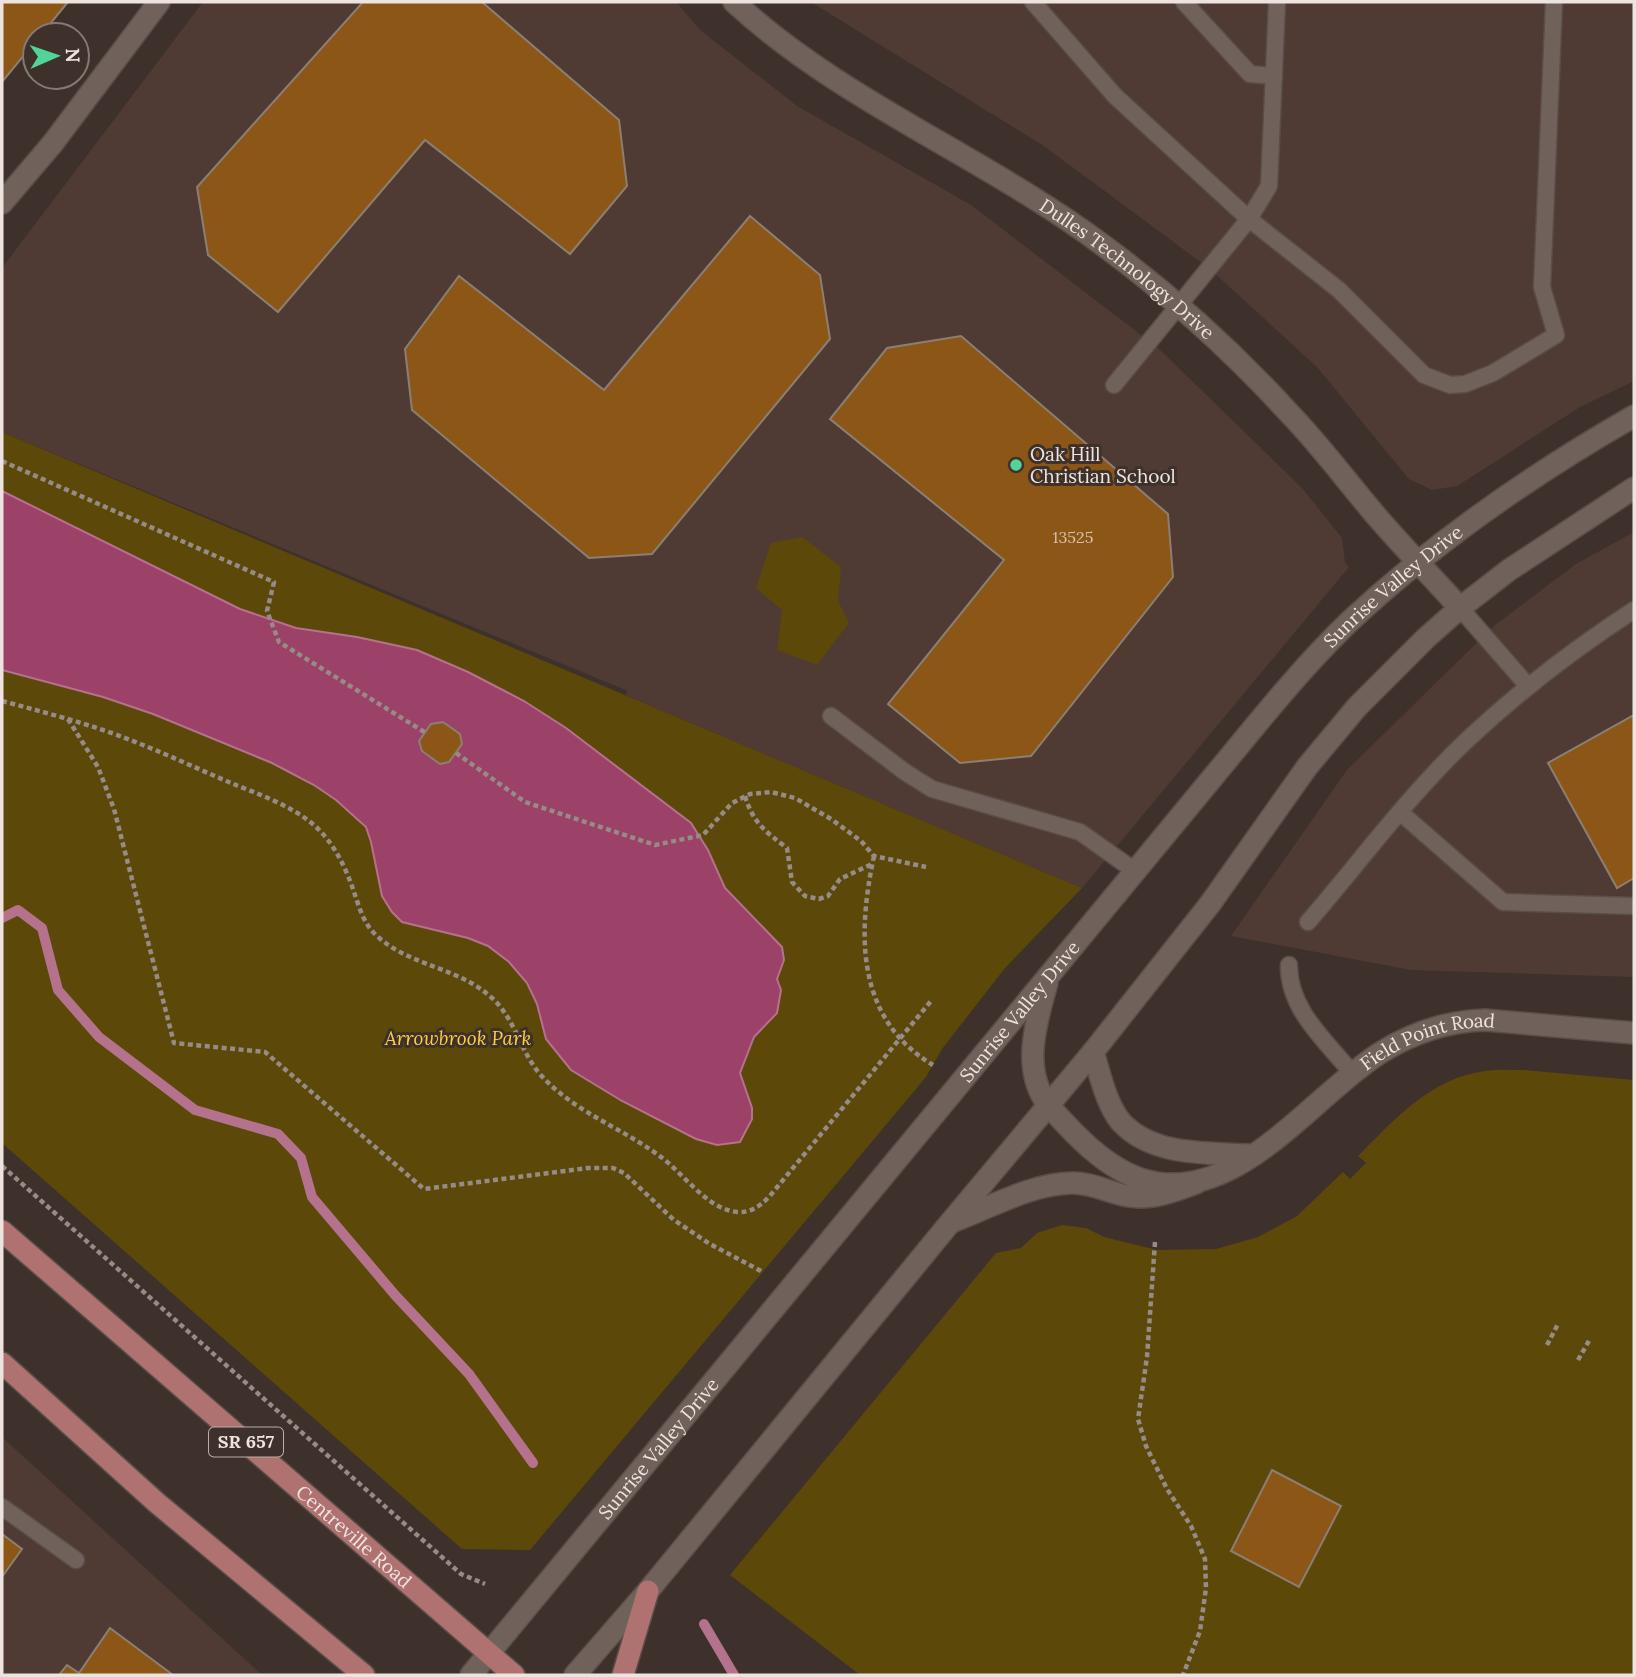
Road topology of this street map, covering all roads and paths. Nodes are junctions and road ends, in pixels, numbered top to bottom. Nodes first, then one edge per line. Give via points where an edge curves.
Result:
1 (159, 2) edge
2 (734, 2) edge
3 (1033, 2) edge
4 (1184, 2) edge
5 (1277, 2) edge
6 (1554, 2) edge
7 (1274, 76) junction
8 (2, 203) edge
9 (1250, 219) junction
10 (1178, 307) junction
11 (1114, 385) dead end
12 (1634, 416) edge
13 (2, 461) edge
14 (1634, 488) edge
15 (1418, 562) junction
16 (1460, 608) junction
17 (1634, 610) edge
18 (1528, 687) junction
19 (2, 701) edge
20 (831, 716) dead end
21 (68, 719) junction
22 (426, 733) dead end
23 (456, 753) dead end
24 (746, 796) junction
25 (1401, 813) junction
26 (874, 856) junction
27 (872, 864) junction
28 (926, 867) dead end
29 (1135, 871) junction
30 (1634, 906) edge
31 (1308, 922) dead end
32 (1289, 965) dead end
33 (1049, 975) junction
34 (931, 1001) dead end
35 (1634, 1033) edge
36 (900, 1039) junction
37 (1093, 1052) junction
38 (933, 1065) dead end
39 (1352, 1073) junction
40 (1048, 1105) junction
41 (1254, 1155) junction
42 (2, 1166) edge
43 (1196, 1183) junction
44 (949, 1224) junction
45 (2, 1231) edge
46 (1156, 1242) dead end
47 (761, 1271) dead end
48 (1558, 1324) dead end
49 (1590, 1339) dead end
50 (1547, 1345) dead end
51 (1578, 1360) dead end
52 (2, 1363) edge
53 (2, 1507) edge
54 (76, 1560) dead end
55 (485, 1584) dead end
56 (648, 1591) junction
57 (489, 1654) junction
58 (364, 1675) edge
59 (471, 1675) edge
60 (513, 1675) edge
61 (575, 1675) edge
62 (623, 1675) edge
63 (1183, 1675) edge

1 - 8 main road
2 - 10 main road, Dulles Technology Drive via 822,71 1064,218
3 - 9 lane via 1115,96
4 - 7 lane via 1250,74
5 - 7 lane
6 - 9 lane via 1542,287 1556,335 1493,373 1465,384 1436,381 1424,375 1339,290
7 - 9 lane via 1269,186
9 - 10 lane
10 - 11 lane
10 - 15 main road, Dulles Technology Drive via 1288,411
12 - 15 main road, Sunrise Valley Drive via 1480,512
13 - 22 path via 274,582 267,611 279,642
14 - 16 main road via 1508,570
15 - 16 main road, Dulles Technology Drive
15 - 29 main road, Sunrise Valley Drive via 1310,663
16 - 18 lane
16 - 37 main road via 1330,738 1210,904
17 - 18 lane
18 - 25 lane via 1465,742
19 - 21 path
20 - 29 lane via 932,789 1080,832
21 - 36 path via 253,792 314,825 338,856 372,931 400,952 454,973 492,998 507,1014 537,1071 553,1088 660,1156 722,1207 737,1212 758,1208
21 - 47 path via 98,767 114,809 174,1043 265,1052 424,1189 613,1168 674,1220
23 - 24 path via 525,802 655,845 703,835 732,803
24 - 26 path via 771,792 794,798 831,819
24 - 27 path via 756,822 787,849 792,882 804,896 819,899 828,895 840,879
25 - 30 lane via 1503,902
25 - 31 lane
26 - 27 path
26 - 28 path
27 - 36 path via 864,939 866,971 875,1002
29 - 33 main road, Sunrise Valley Drive
32 - 39 lane via 1296,1002
33 - 40 main road via 1032,1066
33 - 57 main road, Sunrise Valley Drive
34 - 36 path
35 - 39 main road, Field Point Road via 1509,1020 1464,1021 1407,1038
36 - 38 path
37 - 40 main road
37 - 41 main road via 1114,1111 1140,1136 1180,1150
39 - 41 main road, Field Point Road
40 - 43 main road, Field Point Road via 1096,1152 1142,1180
40 - 44 main road
41 - 43 main road, Field Point Road
42 - 55 path via 461,1574
43 - 44 main road via 1140,1197 1072,1183 1051,1185
44 - 56 main road
45 - 57 main road, Centreville Road / SR 657
46 - 63 path via 1138,1419 1146,1446 1205,1559 1200,1630
48 - 50 path
49 - 51 path
52 - 58 main road via 157,1503
53 - 54 lane
56 - 61 main road
56 - 62 main road
57 - 59 main road, Sunrise Valley Drive
57 - 60 main road, Centreville Road / SR 657

